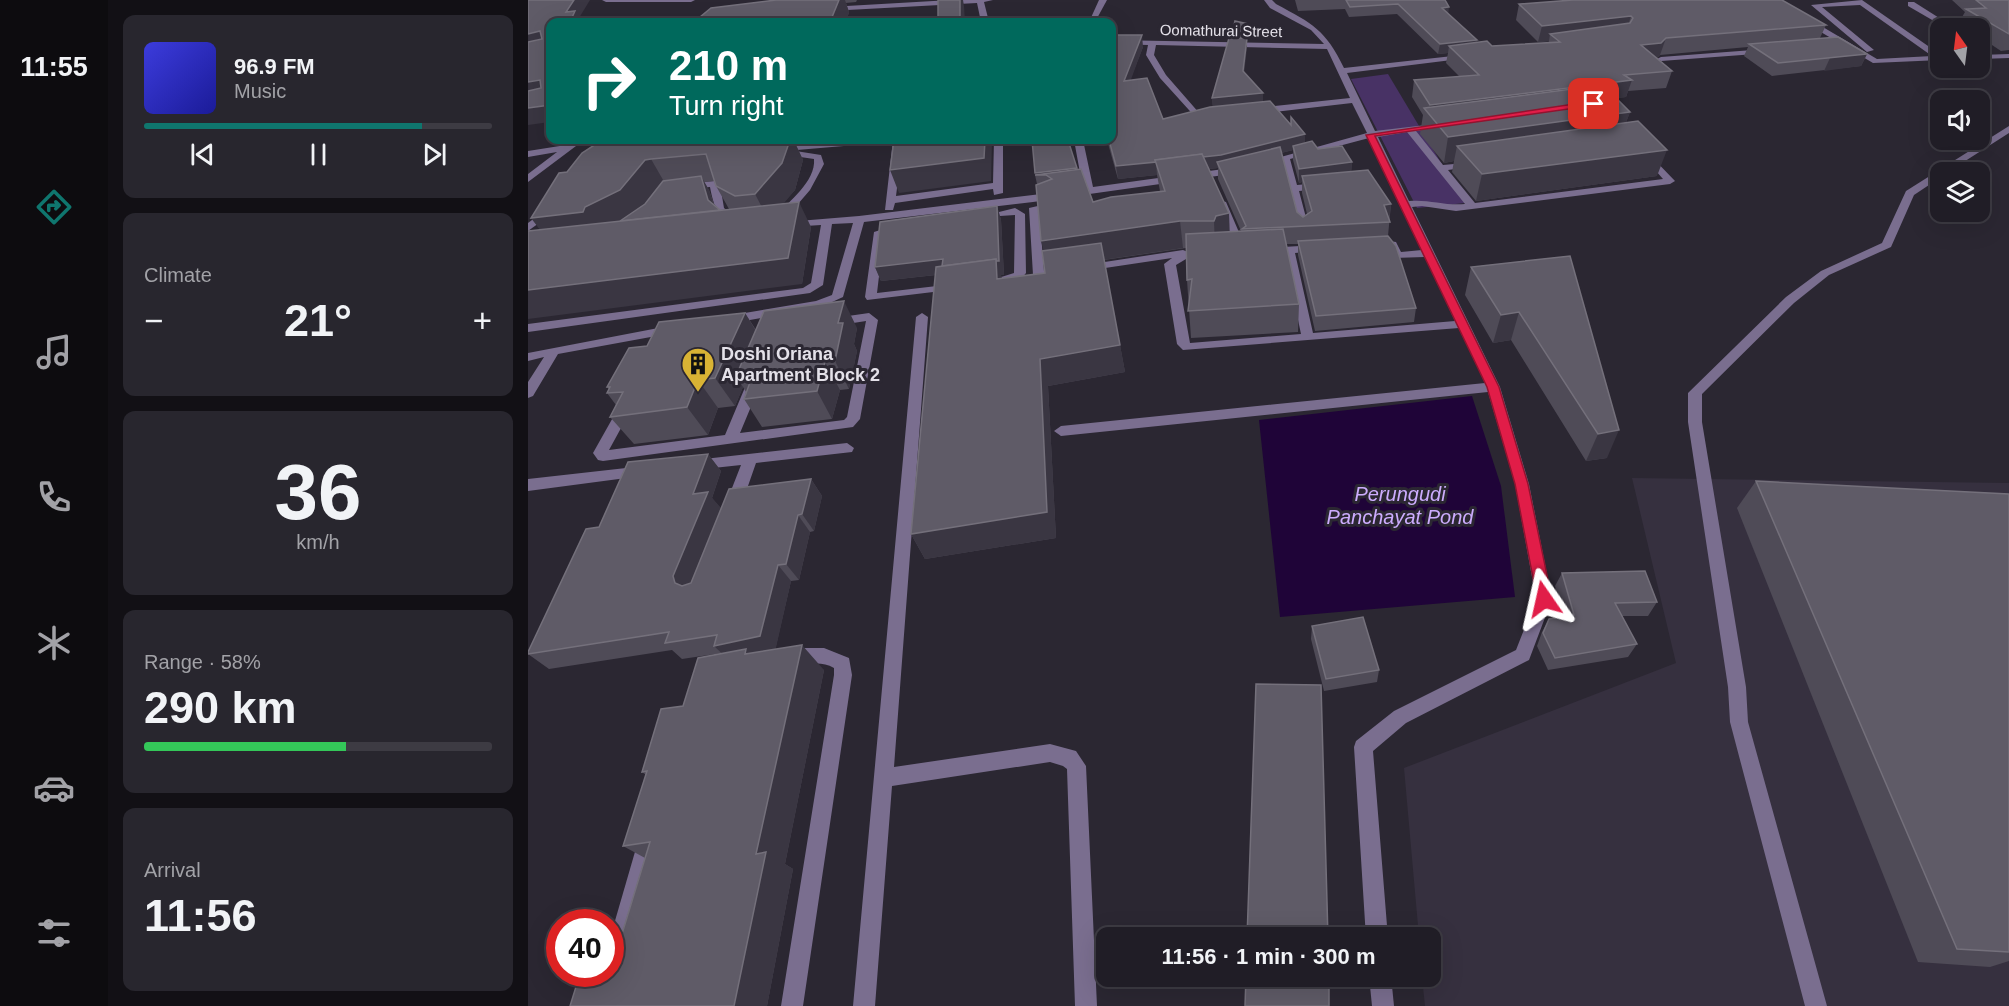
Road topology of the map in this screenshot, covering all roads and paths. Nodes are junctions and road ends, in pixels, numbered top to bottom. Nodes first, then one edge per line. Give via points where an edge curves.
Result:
1 (606, 0) edge
2 (692, 0) edge
3 (989, 0) edge
4 (1103, 0) edge
5 (1268, 0) edge
6 (980, 1) edge
7 (1860, 2) edge
8 (871, 3) edge
9 (1911, 4) dead end
10 (825, 9) edge
11 (723, 15) edge
12 (1802, 17) edge
13 (680, 18) edge
14 (703, 18) edge
15 (984, 18) edge
16 (1094, 18) edge
17 (1934, 18) edge
18 (1116, 42) edge
19 (1152, 43) junction
20 (1844, 44) junction
21 (1825, 46) edge
22 (1330, 47) junction
23 (1778, 50) edge
24 (1870, 50) dead end
25 (1930, 51) edge
26 (1990, 52) edge
27 (1477, 55) edge
28 (1990, 56) edge
29 (1997, 56) junction
30 (2009, 56) edge
31 (1930, 58) edge
32 (1661, 59) edge
33 (1342, 71) junction
34 (1355, 100) junction
35 (1243, 112) edge
36 (1221, 114) edge
37 (1455, 123) edge
38 (1409, 129) junction
39 (2009, 129) edge
40 (1370, 135) junction
41 (574, 144) edge
42 (836, 144) edge
43 (898, 144) edge
44 (998, 144) edge
45 (1079, 144) edge
46 (568, 148) junction
47 (1641, 149) edge
48 (528, 154) edge
49 (1285, 158) junction
50 (1486, 162) edge
51 (1441, 168) junction
52 (1209, 175) junction
53 (528, 179) edge
54 (998, 185) junction
55 (1327, 185) edge
56 (1121, 187) junction
57 (674, 189) edge
58 (1293, 189) junction
59 (1089, 191) junction
60 (565, 200) edge
61 (891, 200) junction
62 (999, 203) junction
63 (1404, 205) junction
64 (1472, 206) junction
65 (943, 215) junction
66 (891, 217) junction
67 (859, 219) junction
68 (827, 220) junction
69 (528, 228) edge
70 (1304, 229) edge
71 (725, 231) edge
72 (1381, 244) edge
73 (1335, 247) edge
74 (1223, 250) junction
75 (1289, 250) junction
76 (1428, 253) junction
77 (985, 283) edge
78 (962, 286) edge
79 (782, 311) junction
80 (922, 316) dead end
81 (712, 322) edge
82 (822, 323) edge
83 (1462, 324) junction
84 (776, 325) edge
85 (528, 328) edge
86 (1308, 337) junction
87 (659, 343) edge
88 (554, 351) junction
89 (528, 357) edge
90 (757, 374) edge
91 (1493, 387) junction
92 (528, 393) edge
93 (633, 393) edge
94 (1061, 432) dead end
95 (730, 440) junction
96 (847, 448) dead end
97 (751, 458) junction
98 (680, 466) edge
99 (657, 469) edge
100 (528, 484) edge
101 (727, 521) edge
102 (774, 662) edge
103 (883, 778) junction
104 (656, 814) edge
105 (1376, 927) edge
106 (624, 929) edge
107 (1381, 987) edge
108 (792, 1006) edge
109 (864, 1006) edge
110 (1086, 1006) edge
111 (1383, 1006) edge
112 (1816, 1006) edge

1 - 2 street
2 - 13 street
3 - 6 street
4 - 16 street
5 - 22 street via 1314,28
6 - 8 street
6 - 15 street
7 - 24 street via 1815,6
7 - 25 street
8 - 10 street
9 - 17 street
11 - 14 street
12 - 20 street
18 - 19 street, Oomathurai Street
19 - 22 street, Oomathurai Street
19 - 36 street via 1153,62 1198,117
20 - 21 street
20 - 31 street via 1876,61
22 - 33 street
23 - 32 street
26 - 29 street
27 - 33 street
28 - 29 street
29 - 30 street
33 - 34 street
34 - 35 street
34 - 40 street
37 - 38 street
38 - 40 street
38 - 51 street
39 - 112 street via 1910,193 1887,245 1825,273 1790,300 1695,393 1695,422 1737,687 1739,722
40 - 49 street
40 - 63 street via 1386,177
41 - 46 street
42 - 68 street via 772,150 818,157 821,162 818,172 774,226
43 - 61 street
44 - 54 street
45 - 59 street
46 - 48 street
46 - 53 street
47 - 64 street via 1670,181
49 - 52 street
49 - 58 street
50 - 51 street
51 - 64 street
52 - 56 street
52 - 74 street via 1239,244
54 - 61 street
54 - 62 street
55 - 58 street
56 - 59 street
56 - 74 street via 1123,196 1034,208 1039,275
57 - 71 street via 715,184 719,209 748,229
58 - 70 street
59 - 62 street
60 - 69 street
61 - 66 street
62 - 65 street
63 - 64 street
63 - 76 street
65 - 66 street
65 - 77 street via 1019,212 1020,273 1009,280
65 - 78 street via 879,232 871,297
66 - 67 street
67 - 68 street
67 - 79 street via 837,297
68 - 85 street via 817,285 806,291
72 - 76 street via 1392,244 1397,256
73 - 75 street
74 - 75 street
74 - 86 street via 1183,256 1170,264 1183,344 1194,347
75 - 86 street
76 - 83 street
79 - 81 street
79 - 84 street
80 - 103 street
82 - 95 street via 872,318 853,419 848,424
83 - 86 street
83 - 91 street
87 - 88 street via 688,332
88 - 89 street
88 - 92 street
90 - 95 street
91 - 94 street
91 - 105 street via 1522,484 1544,599 1523,655 1400,717 1363,747
93 - 95 street via 600,453 603,456
96 - 97 street
97 - 98 street
97 - 101 street
99 - 100 street
102 - 108 street via 818,653 843,664
103 - 109 street
103 - 110 street via 1050,753 1069,758 1076,766
104 - 106 street
107 - 111 street

